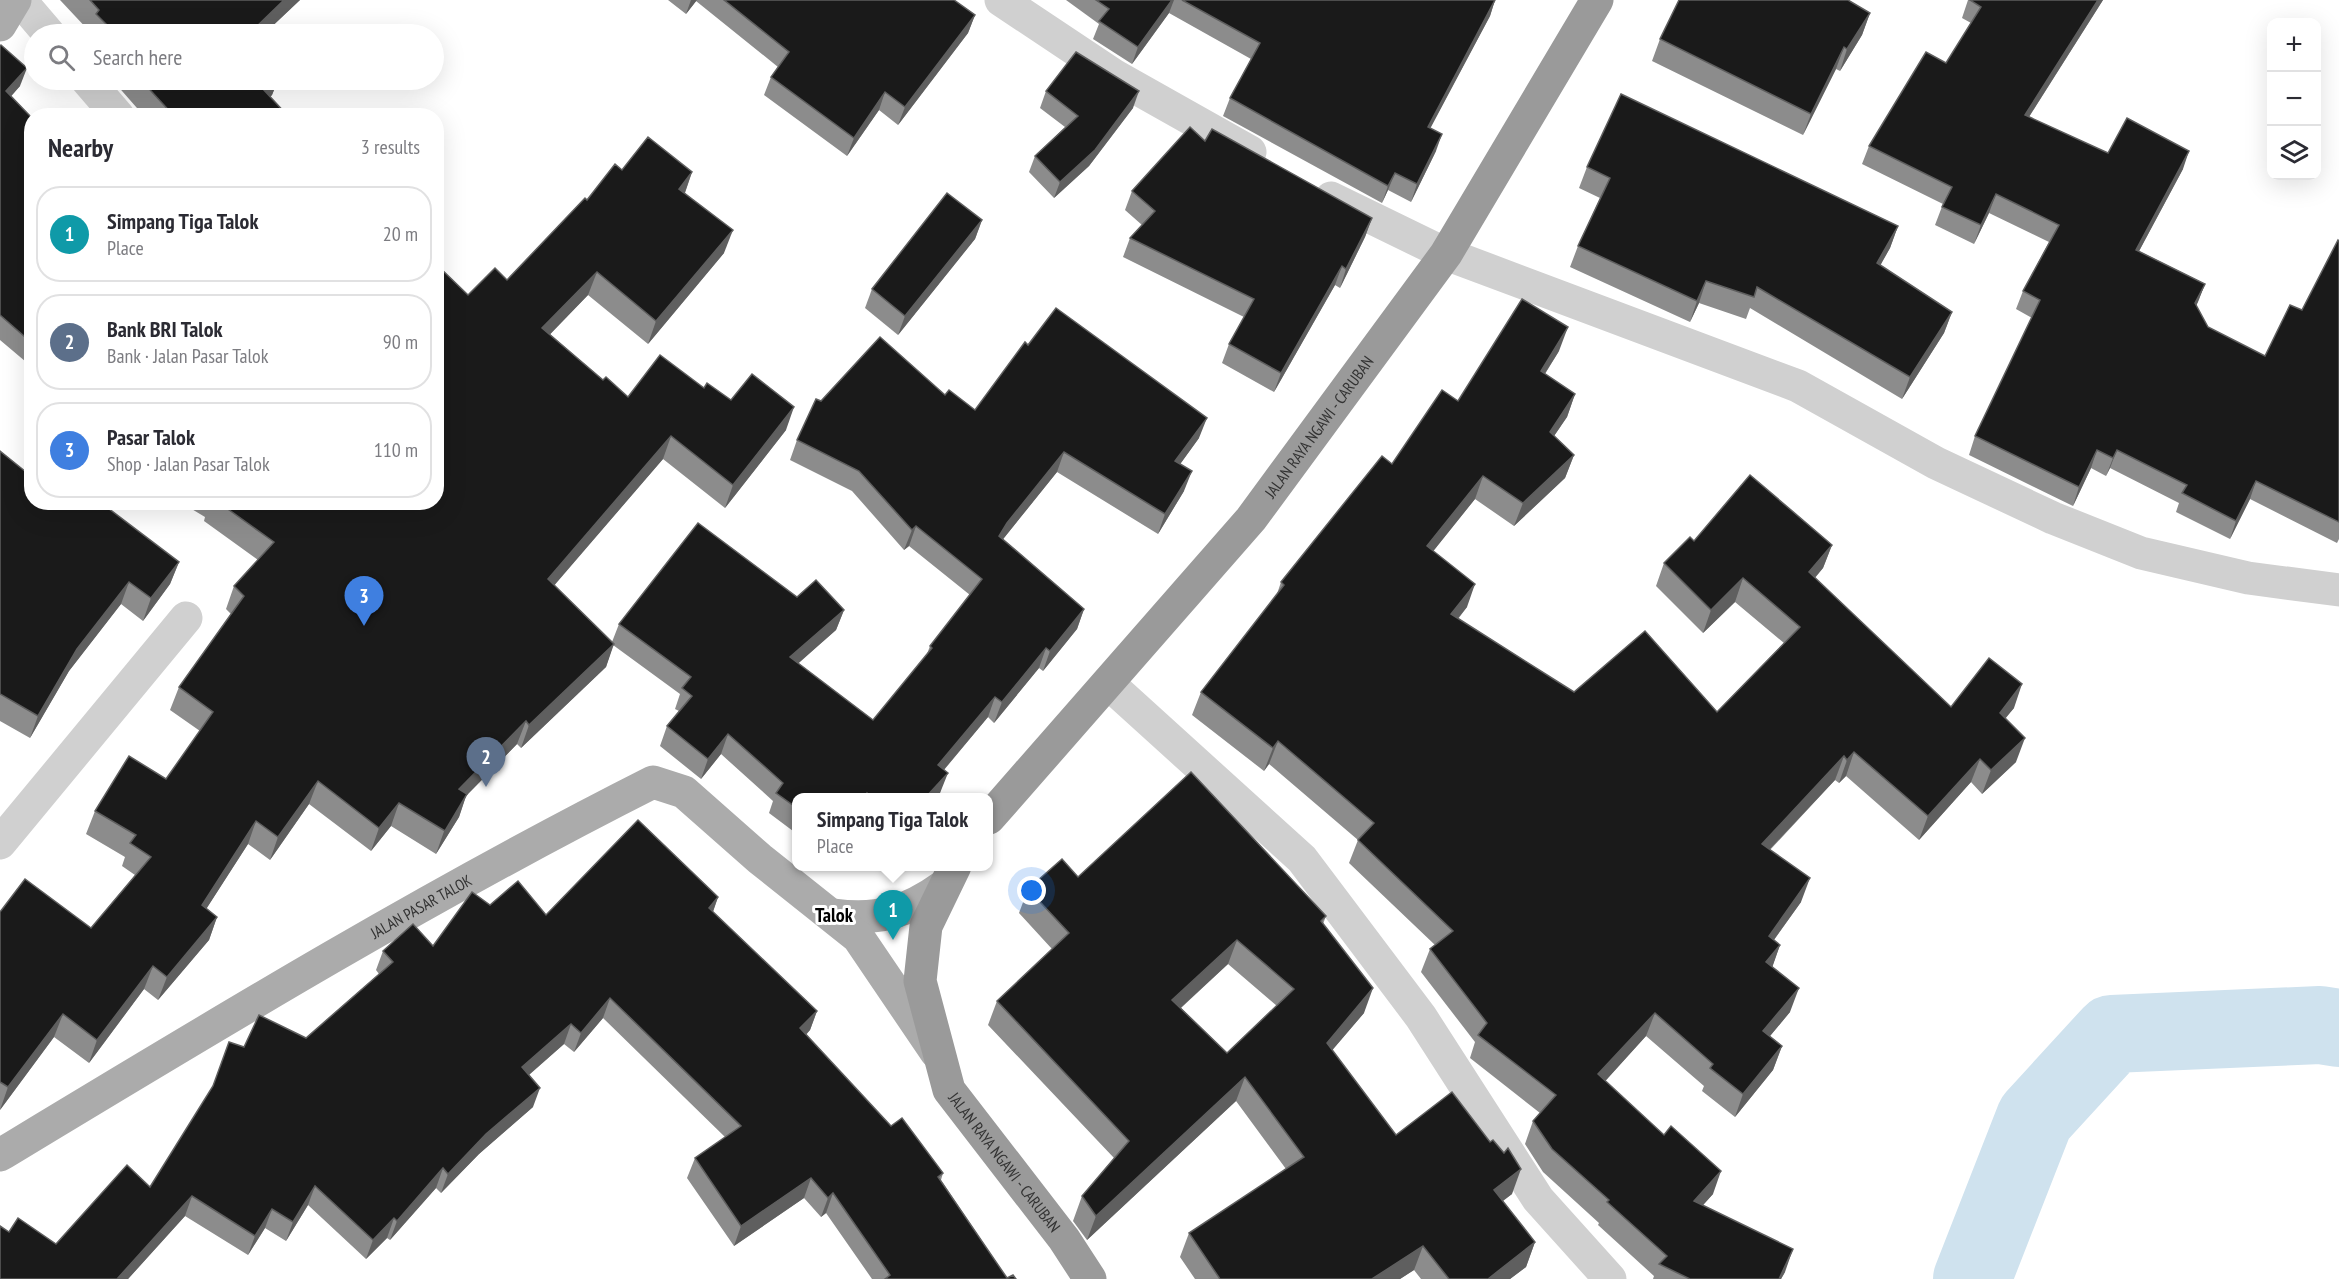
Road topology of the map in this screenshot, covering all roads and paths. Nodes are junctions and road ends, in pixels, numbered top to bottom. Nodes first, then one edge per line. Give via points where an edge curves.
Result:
1 (15, 0) edge
2 (20, 0) edge
3 (1001, 0) edge
4 (1597, 0) edge
5 (40, 24) edge
6 (0, 25) edge
7 (96, 90) edge
8 (111, 108) edge
9 (1277, 168) edge
10 (1307, 185) edge
11 (1446, 254) junction
12 (2339, 590) edge
13 (186, 618) dead end
14 (1109, 684) junction
15 (993, 814) edge
16 (0, 843) edge
17 (950, 876) edge
18 (834, 915) junction
19 (938, 1055) junction
20 (0, 1155) edge
21 (1090, 1279) edge
22 (1610, 1279) edge

1 - 6 main road
2 - 5 street
3 - 9 street via 1115,76
4 - 11 highway, JALAN RAYA NGAWI - CARUBAN
7 - 8 street
10 - 11 street
11 - 12 street via 1798,386 1936,463 2053,518 2141,553 2248,578
11 - 14 highway, JALAN RAYA NGAWI - CARUBAN via 1251,519
13 - 16 street
14 - 15 highway, JALAN RAYA NGAWI - CARUBAN
14 - 22 street via 1302,859 1421,1017 1538,1199
17 - 18 main road via 921,902 903,910 859,918
17 - 19 highway, JALAN RAYA NGAWI - CARUBAN via 926,926 920,981
18 - 19 main road, JALAN PASAR TALOK via 858,937
18 - 20 main road, JALAN PASAR TALOK via 760,859 684,792 653,782 532,843 306,971
19 - 21 highway, JALAN RAYA NGAWI - CARUBAN via 949,1090 1064,1239

